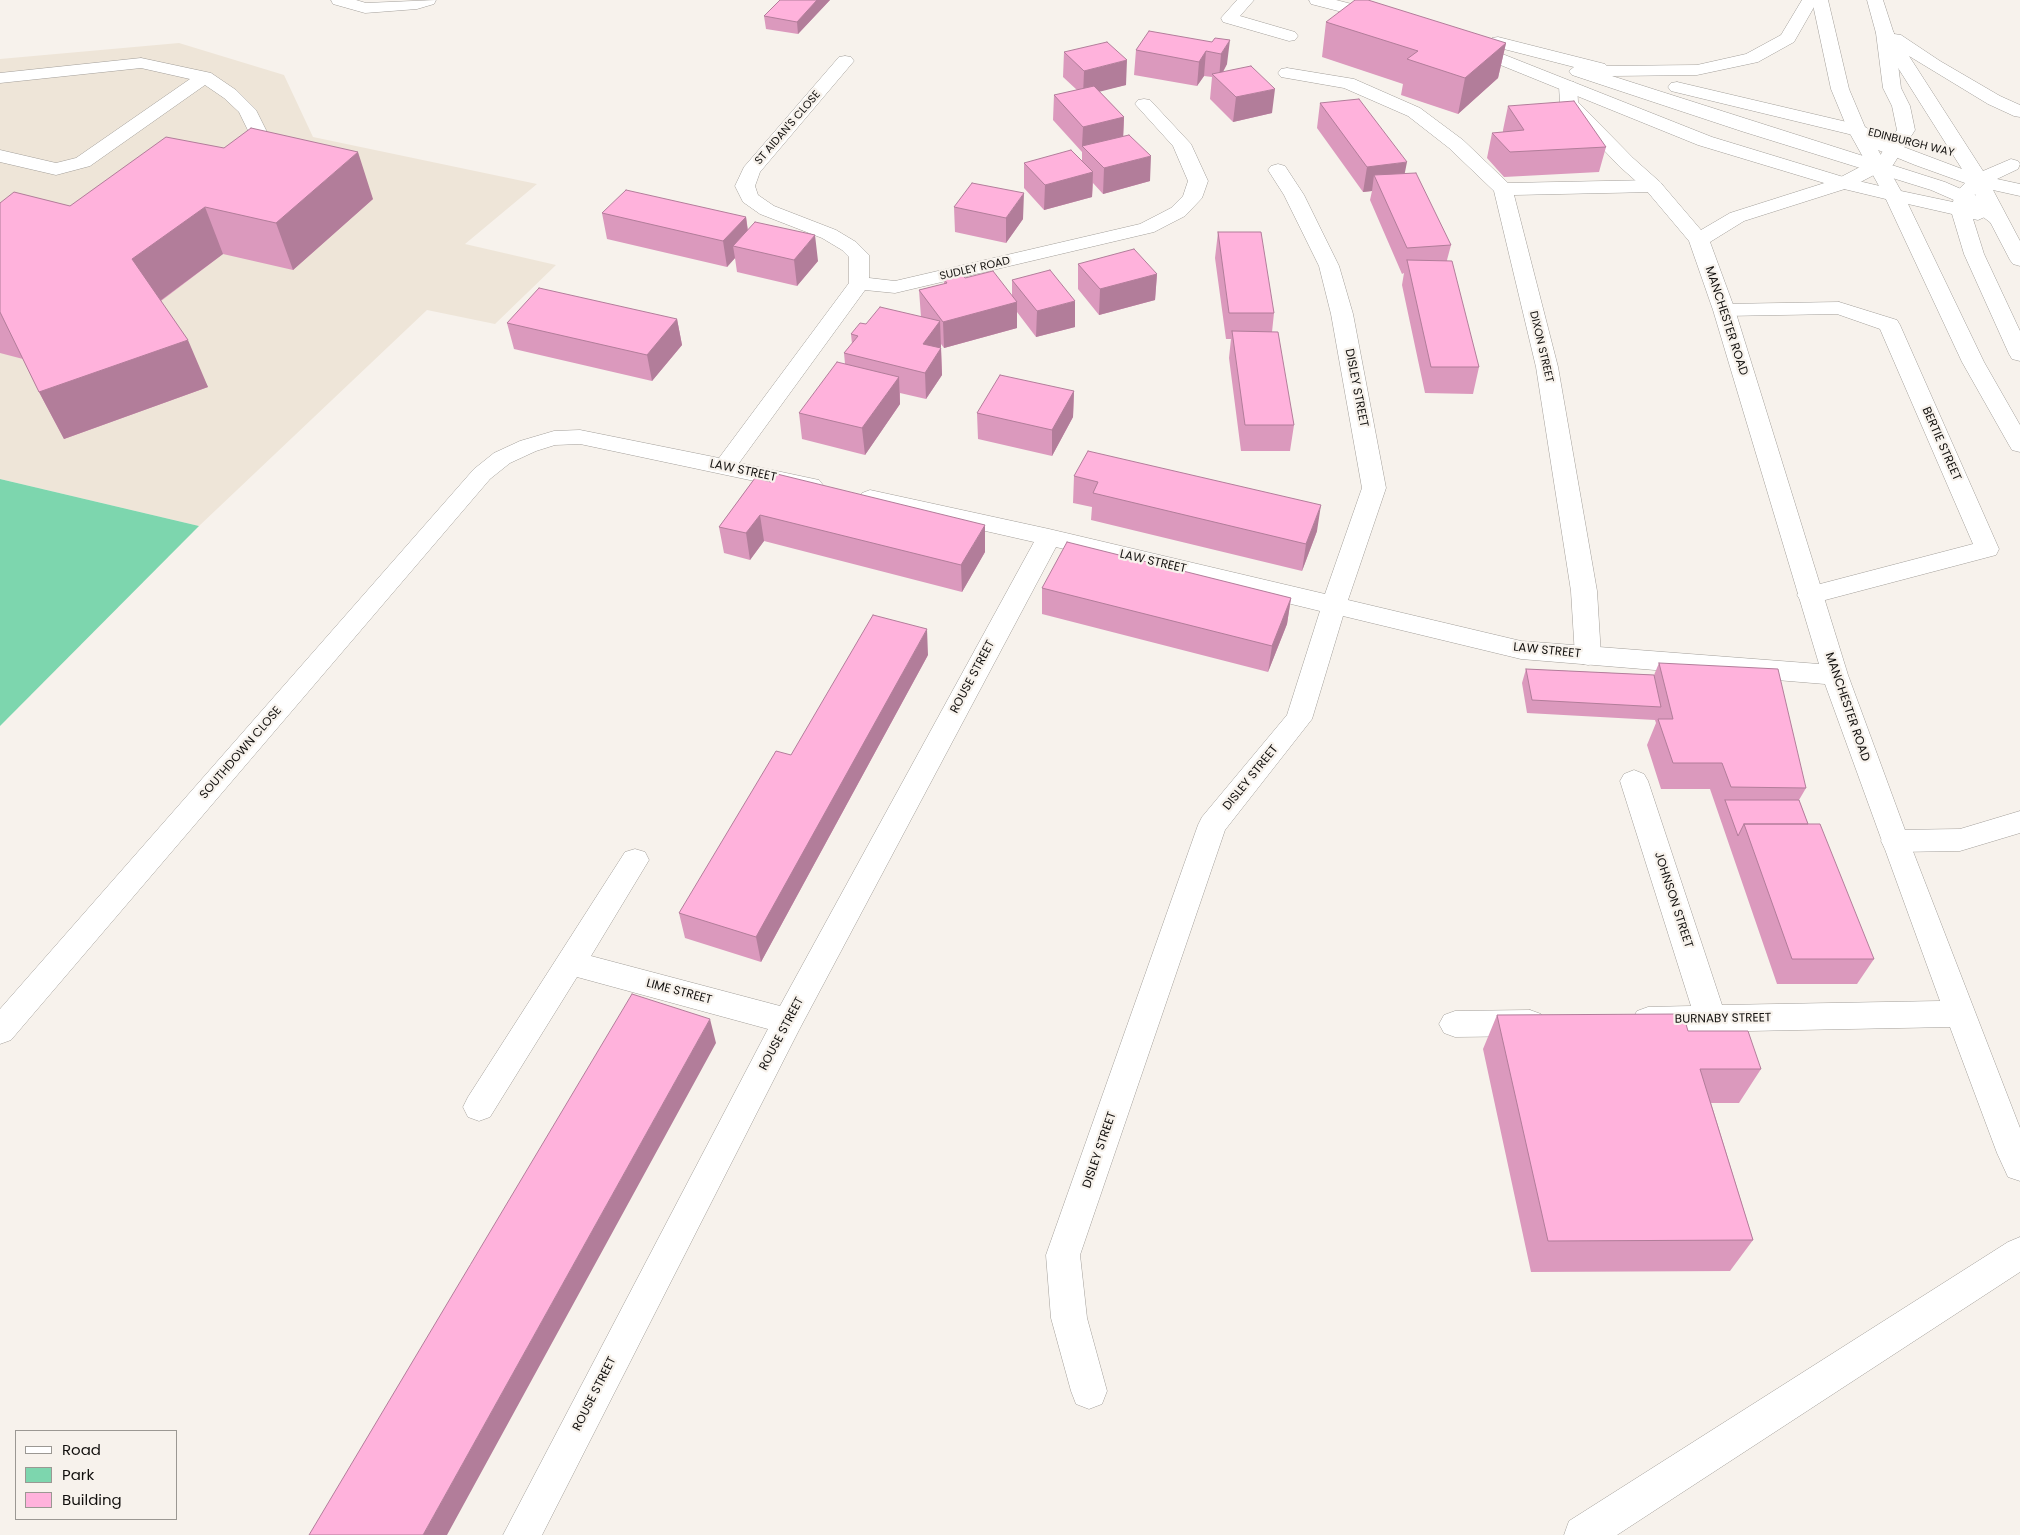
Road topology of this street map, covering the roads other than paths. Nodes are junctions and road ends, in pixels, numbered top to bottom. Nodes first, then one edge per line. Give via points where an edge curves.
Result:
1 (339, 0) edge
2 (428, 0) edge
3 (1246, 0) edge
4 (1318, 0) edge
5 (1810, 0) edge
6 (1820, 0) edge
7 (1874, 0) edge
8 (1396, 22) edge
9 (1885, 33) junction
10 (1289, 36) dead end
11 (845, 61) dead end
12 (1584, 69) junction
13 (1609, 71) junction
14 (1287, 73) dead end
15 (204, 77) junction
16 (1, 78) edge
17 (1568, 86) junction
18 (1144, 104) dead end
19 (2020, 112) edge
20 (1857, 130) junction
21 (1896, 145) junction
22 (0, 156) edge
23 (1965, 156) junction
24 (297, 165) edge
25 (1877, 166) junction
26 (2015, 166) edge
27 (1278, 170) dead end
28 (1978, 181) junction
29 (1844, 183) junction
30 (1653, 186) junction
31 (1503, 189) junction
32 (2020, 190) edge
33 (1894, 195) junction
34 (1963, 204) junction
35 (1998, 219) junction
36 (2020, 222) edge
37 (1699, 240) junction
38 (2020, 260) edge
39 (860, 283) junction
40 (1724, 310) junction
41 (2020, 354) edge
42 (2020, 445) edge
43 (724, 466) junction
44 (482, 474) joint
45 (1049, 537) junction
46 (1810, 595) junction
47 (1334, 605) junction
48 (1588, 656) junction
49 (1835, 675) junction
50 (1634, 781) dead end
51 (2020, 822) edge
52 (1895, 841) junction
53 (636, 860) dead end
54 (570, 962) junction
55 (1962, 1014) junction
56 (1711, 1019) junction
57 (1622, 1021) edge
58 (788, 1022) junction
59 (1554, 1022) edge
60 (1455, 1024) dead end
61 (0, 1031) edge
62 (479, 1107) dead end
63 (2020, 1166) edge
64 (2020, 1253) edge
65 (1089, 1391) dead end
66 (522, 1535) edge
67 (1583, 1535) edge

1 - 2 main road via 365,8 417,4
3 - 10 main road via 1229,18
4 - 8 main road
5 - 13 main road via 1788,38 1752,58 1697,70
6 - 20 main road via 1840,89
7 - 9 main road
9 - 19 main road via 1934,65
9 - 21 main road via 1892,88 1901,106 1906,130
9 - 23 main road
11 - 39 main road, ST AIDAN'S CLOSE via 751,171 745,186 750,198 767,210 829,234 849,246 859,255
12 - 13 main road
12 - 17 main road
12 - 17 main road via 1481,38 1451,37
12 - 25 main road via 1720,118
13 - 20 main road, EDINBURGH WAY
14 - 31 main road via 1348,83 1414,112 1456,144
15 - 16 main road via 141,63
15 - 22 main road via 83,162 56,169
15 - 24 main road via 247,110 268,153 280,161
17 - 29 main road via 1705,141
17 - 30 main road via 1569,103
18 - 39 main road, SUDLEY ROAD via 1182,144 1198,181 1192,198 1178,212 1146,228 895,287
20 - 21 main road, EDINBURGH WAY
20 - 25 main road
21 - 23 main road, EDINBURGH WAY
21 - 25 main road via 1886,161
21 - 28 main road, EDINBURGH WAY
23 - 26 main road, EDINBURGH WAY
23 - 28 main road
25 - 29 main road
25 - 33 main road
25 - 34 main road via 1938,186
26 - 28 main road
27 - 47 main road, DISLEY STREET via 1329,266 1342,314 1374,488
28 - 32 main road, EDINBURGH WAY
28 - 34 main road via 1965,193
28 - 35 main road
29 - 33 main road
29 - 37 main road via 1737,217
30 - 31 main road
30 - 37 main road
31 - 48 main road, DIXON STREET via 1547,367 1584,591
33 - 34 main road
33 - 42 main road via 1973,362
34 - 35 main road
34 - 41 main road via 1974,254
35 - 36 main road
35 - 38 main road
37 - 40 main road, MANCHESTER ROAD
39 - 43 main road
40 - 46 main road, MANCHESTER ROAD
40 - 46 main road, BERTIE STREET via 1839,308 1889,325 1987,549
43 - 44 main road, LAW STREET via 580,437 554,438 528,446 502,458
43 - 45 main road, LAW STREET
44 - 61 main road, SOUTHDOWN CLOSE
45 - 47 main road, LAW STREET
45 - 58 main road, ROUSE STREET
46 - 49 main road, MANCHESTER ROAD
47 - 48 main road, LAW STREET via 1521,650
47 - 65 main road, DISLEY STREET via 1299,719 1212,825 1063,1255 1069,1318
48 - 49 main road, LAW STREET
49 - 52 main road, MANCHESTER ROAD
50 - 56 main road, JOHNSON STREET
51 - 52 main road via 1960,840
52 - 55 main road, MANCHESTER ROAD
53 - 54 main road
54 - 58 main road, LIME STREET
54 - 62 main road
55 - 56 main road, BURNABY STREET
55 - 63 main road, MANCHESTER ROAD
56 - 57 main road, BURNABY STREET
58 - 66 main road, ROUSE STREET
59 - 60 main road
64 - 67 main road

